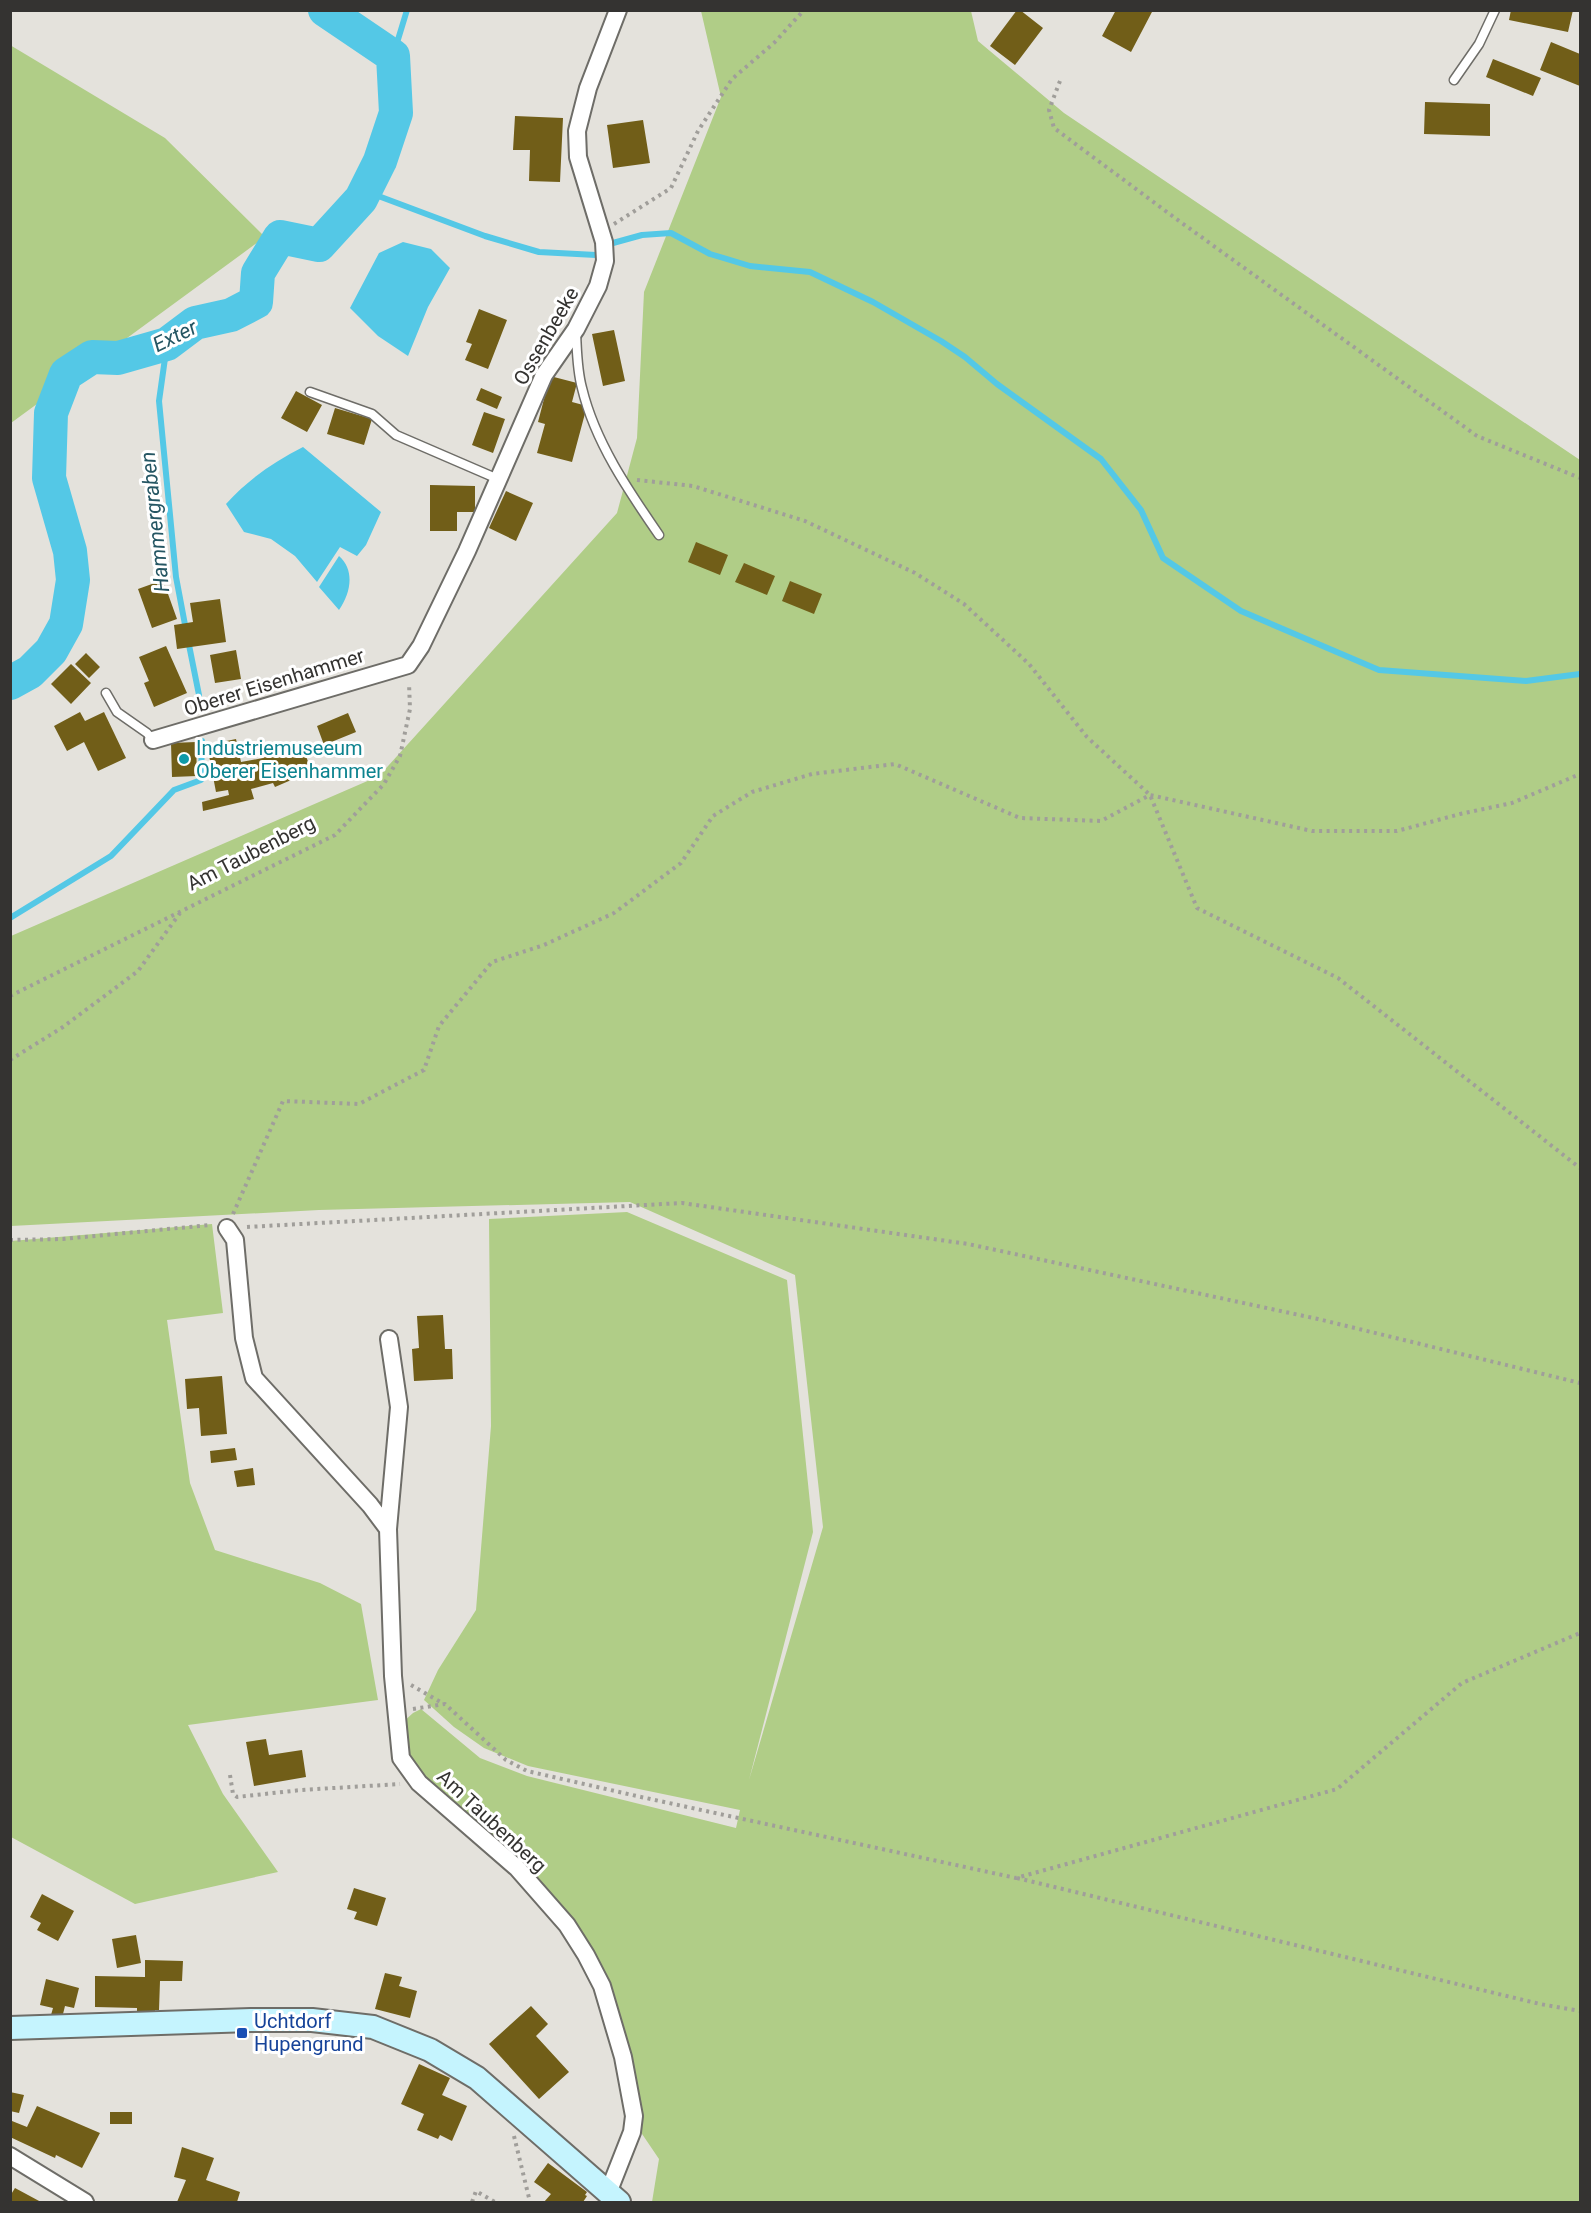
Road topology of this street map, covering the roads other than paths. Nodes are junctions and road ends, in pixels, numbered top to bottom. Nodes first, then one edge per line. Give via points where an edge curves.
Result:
1 (618, 10) edge
2 (1495, 10) edge
3 (1454, 80) dead end
4 (576, 329) junction
5 (310, 392) dead end
6 (498, 479) junction
7 (659, 535) dead end
8 (408, 665) joint
9 (106, 693) dead end
10 (153, 740) joint
11 (227, 1228) road end
12 (388, 1339) dead end
13 (388, 1529) junction
14 (10, 2028) edge
15 (10, 2156) edge
16 (613, 2198) edge
17 (85, 2202) edge

1 - 4 street, Ossenbeeke via 588,88 577,130 578,158 604,242 605,261 598,286
2 - 3 lane via 1479,44
4 - 6 street, Ossenbeeke via 544,375
4 - 7 lane via 582,390 598,434
5 - 6 lane via 372,414 396,435
6 - 8 street, Ossenbeeke via 462,562
8 - 10 street, Oberer Eisenhammer
9 - 10 lane via 117,712
11 - 13 street via 235,1240 244,1338 254,1378
12 - 13 street, Am Taubenberg via 399,1407
13 - 16 street, Am Taubenberg via 393,1676 401,1758 419,1783 517,1868 567,1925 602,1986 623,2057 634,2116
14 - 16 street via 251,2020 312,2020 373,2027 430,2050 477,2078
15 - 17 street

